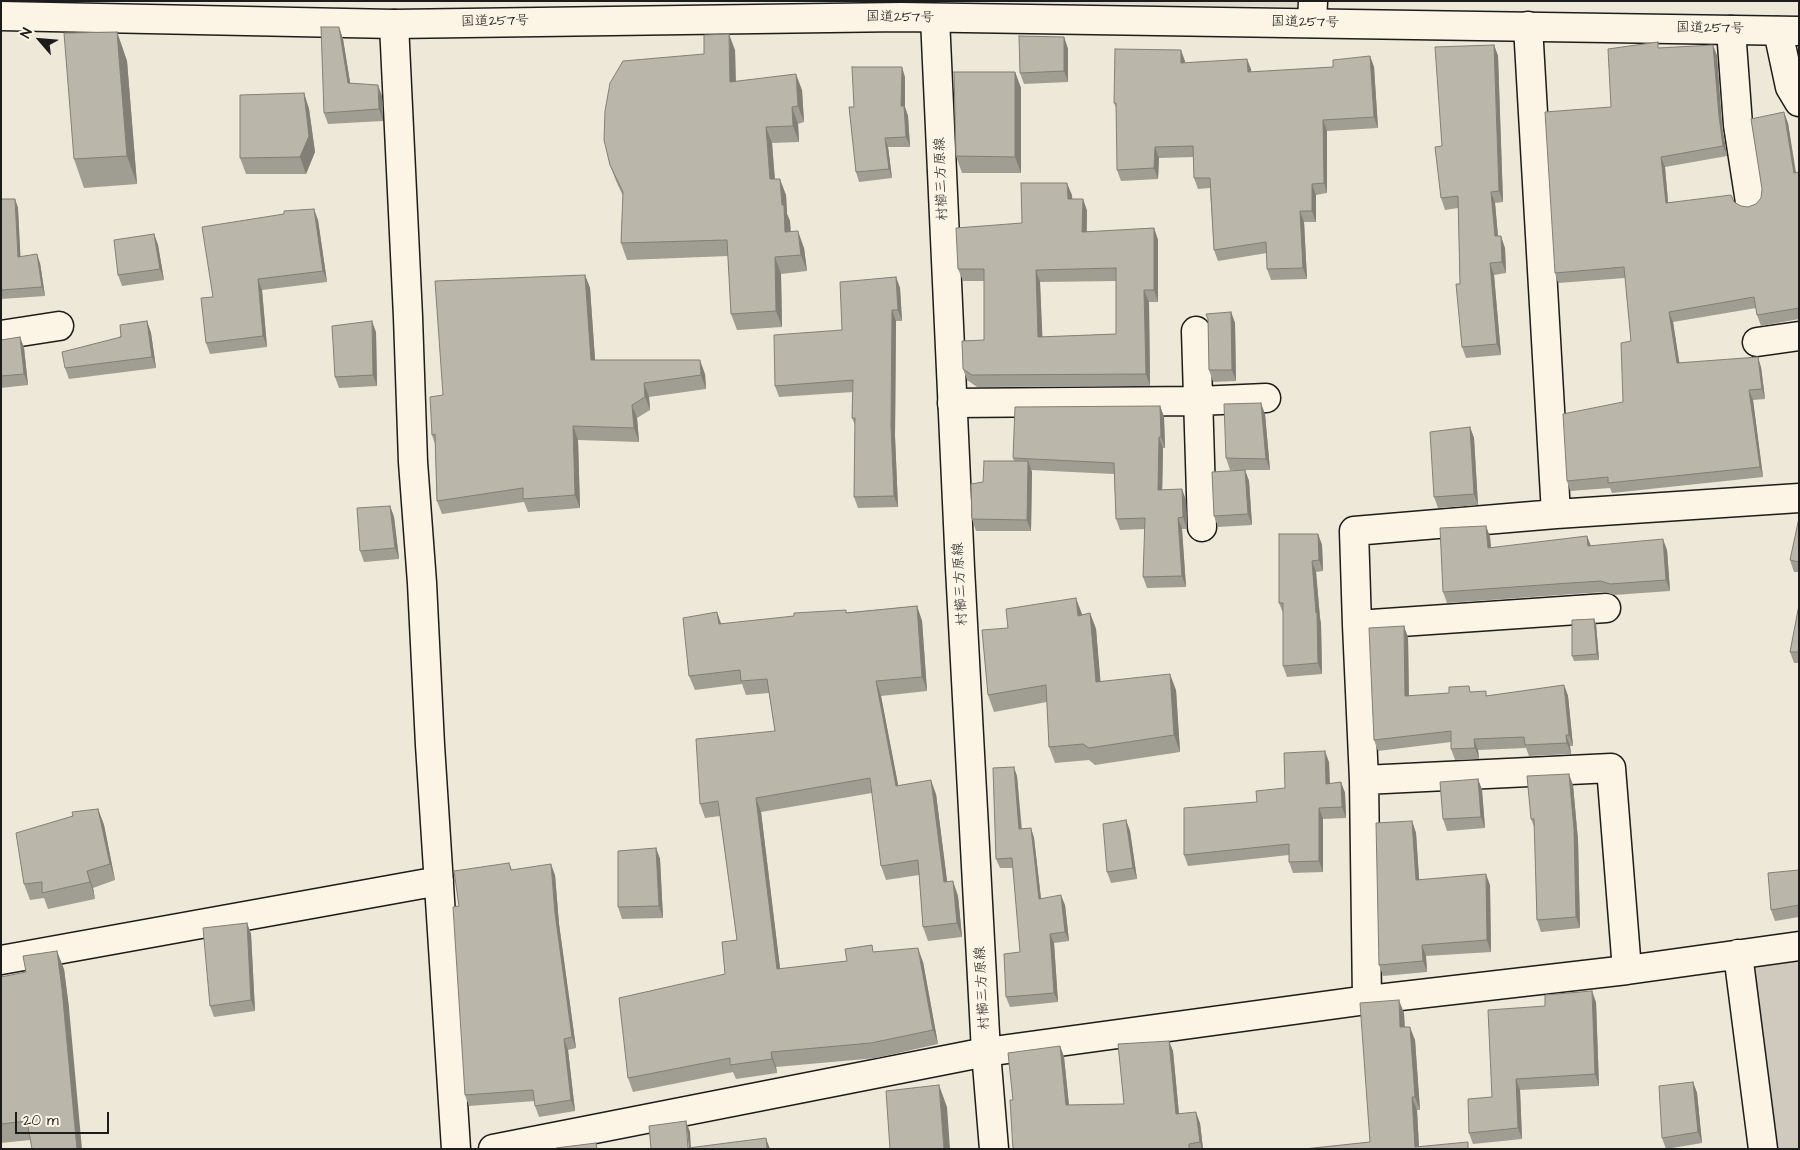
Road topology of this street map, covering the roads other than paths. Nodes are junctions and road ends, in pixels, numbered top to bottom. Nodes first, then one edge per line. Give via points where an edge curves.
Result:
1 (843, 9) edge
2 (1312, 12) edge
3 (1, 16) edge
4 (935, 18) junction
5 (394, 24) junction
6 (1528, 26) junction
7 (1730, 30) junction
8 (1791, 31) edge
9 (1799, 102) edge
10 (1750, 202) dead end
11 (59, 326) dead end
12 (1196, 331) dead end
13 (1, 335) edge
14 (1799, 336) edge
15 (1757, 342) dead end
16 (1266, 398) dead end
17 (1198, 401) junction
18 (952, 403) junction
19 (1799, 498) edge
20 (1556, 514) junction
21 (1202, 527) dead end
22 (1606, 608) dead end
23 (1357, 625) junction
24 (1364, 780) junction
25 (439, 881) junction
26 (1799, 946) edge
27 (1738, 954) junction
28 (1, 960) edge
29 (1627, 970) junction
30 (1367, 1000) junction
31 (986, 1052) junction
32 (456, 1149) edge
33 (493, 1149) edge
34 (994, 1149) edge
35 (1762, 1149) edge

1 - 4 main road, 国道257号
1 - 5 main road, 国道257号
2 - 4 main road, 国道257号
2 - 6 main road, 国道257号
3 - 5 main road, 国道257号
4 - 18 main road, 村櫛三方原線
5 - 25 main road via 413,462
6 - 7 main road, 国道257号
6 - 20 main road
7 - 8 main road, 国道257号
7 - 10 main road via 1738,125
8 - 9 main road via 1790,87
11 - 13 main road
12 - 17 main road
14 - 15 main road
16 - 17 main road
17 - 18 main road
17 - 21 main road
18 - 31 main road, 村櫛三方原線
19 - 20 main road
20 - 23 main road via 1354,531
22 - 23 main road
23 - 24 main road
24 - 29 main road via 1611,768
24 - 30 main road
25 - 28 main road
25 - 32 main road
26 - 27 main road
27 - 29 main road
27 - 35 main road
29 - 30 main road
30 - 31 main road
31 - 33 main road
31 - 34 main road, 村櫛三方原線

